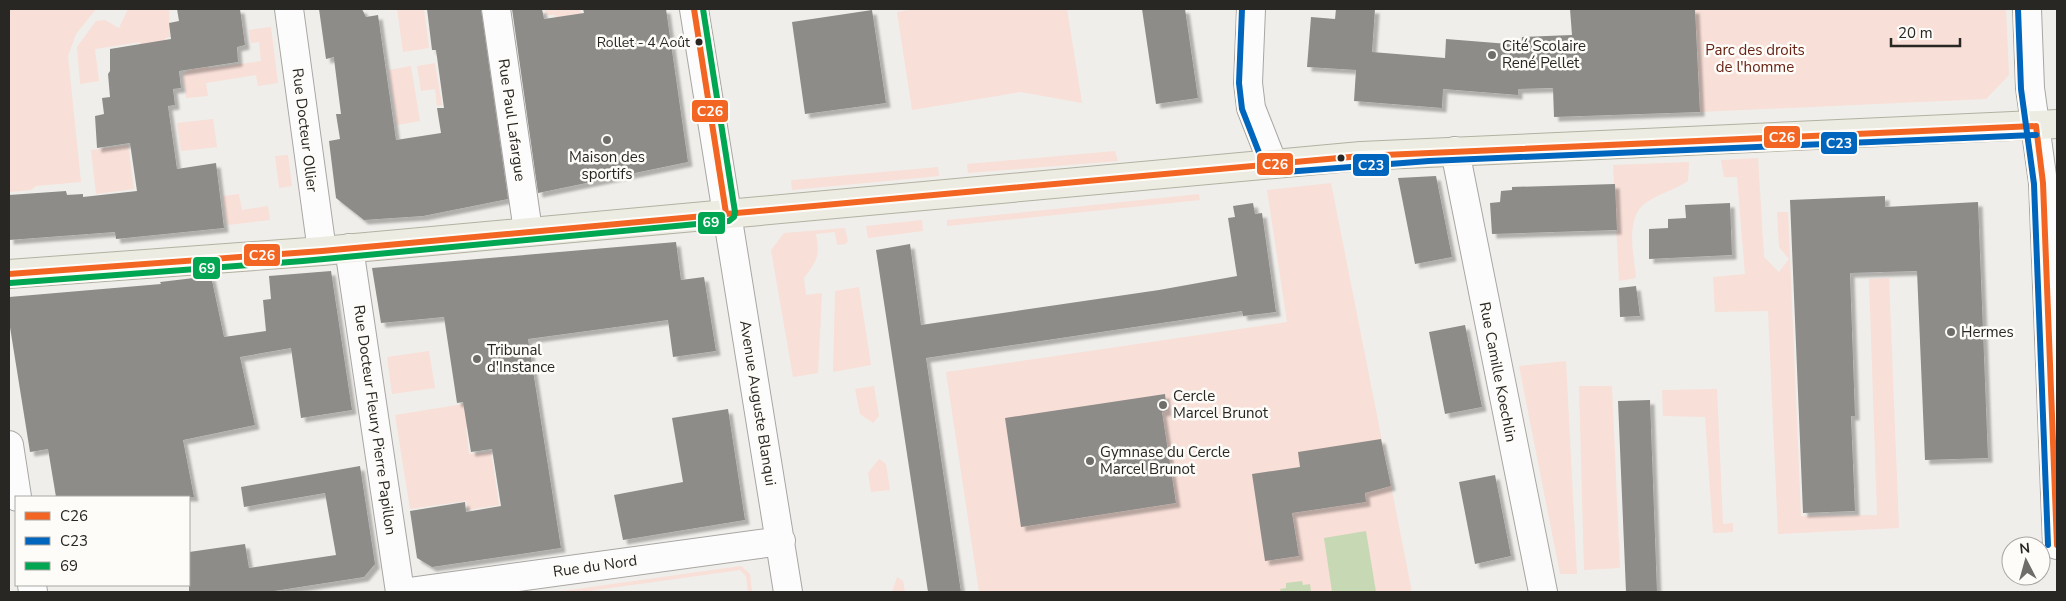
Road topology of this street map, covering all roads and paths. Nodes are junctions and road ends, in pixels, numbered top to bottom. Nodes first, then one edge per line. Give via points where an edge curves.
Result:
1 (289, 9) edge
2 (496, 9) edge
3 (694, 9) edge
4 (1251, 9) edge
5 (2028, 9) edge
6 (2046, 125) edge
7 (1455, 151) junction
8 (1273, 164) junction
9 (726, 213) junction
10 (528, 231) junction
11 (349, 248) junction
12 (322, 251) junction
13 (9, 274) edge
14 (9, 445) edge
15 (17, 496) edge
16 (781, 541) junction
17 (2057, 545) edge
18 (400, 592) edge
19 (409, 592) edge
20 (788, 592) edge
21 (1543, 592) edge

1 - 12 street, Rue Docteur Ollier
2 - 10 street, Rue Paul Lafargue
3 - 9 street, Avenue Auguste Blanqui
4 - 8 street via 1248,83 1251,108
5 - 6 street via 2030,88
6 - 7 main road
6 - 17 street via 2043,183
7 - 8 main road
7 - 21 street, Rue Camille Koechlin
8 - 9 main road
9 - 10 main road
9 - 16 street, Avenue Auguste Blanqui
10 - 11 main road
11 - 12 main road
11 - 18 street, Rue Docteur Fleury Pierre Papillon
12 - 13 main road
14 - 15 street
16 - 19 street, Rue du Nord
16 - 20 street, Avenue Auguste Blanqui

